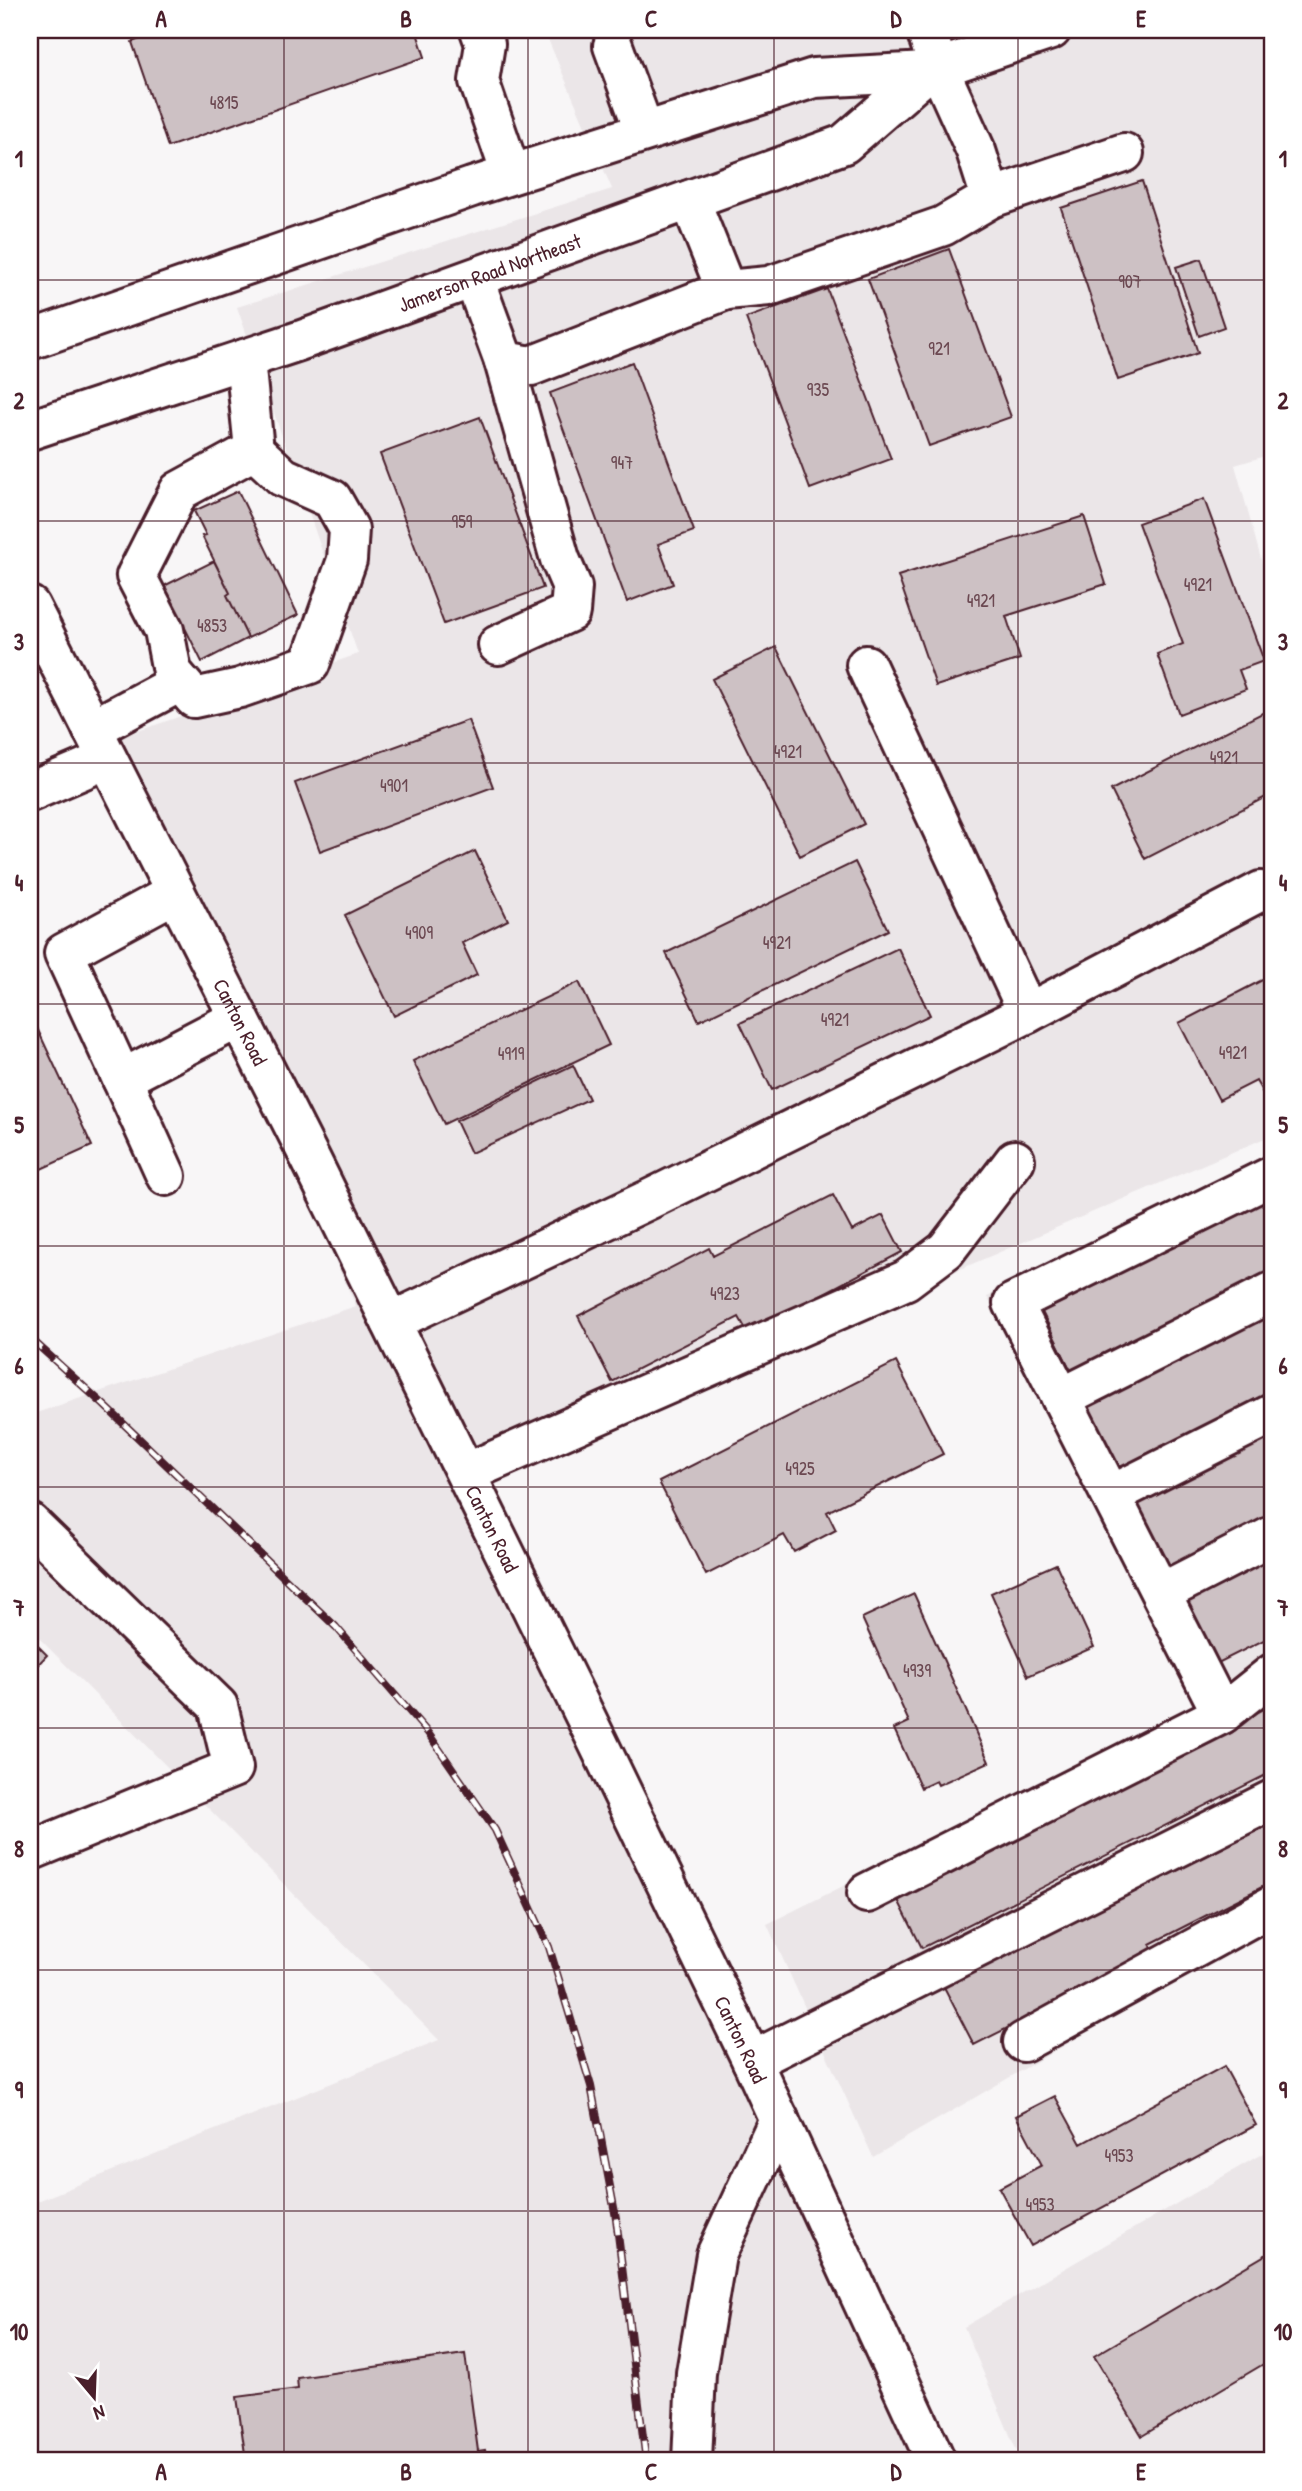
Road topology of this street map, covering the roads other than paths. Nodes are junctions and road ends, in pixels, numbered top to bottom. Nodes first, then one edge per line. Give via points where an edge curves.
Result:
1 (480, 30) edge
2 (926, 30) edge
3 (1051, 30) edge
4 (613, 46) dead end
5 (933, 71) junction
6 (643, 130) junction
7 (1124, 153) dead end
8 (511, 174) junction
9 (991, 198) junction
10 (690, 200) junction
11 (474, 279) junction
12 (726, 290) junction
13 (30, 340) edge
14 (245, 359) junction
15 (504, 361) junction
16 (30, 430) edge
17 (254, 450) junction
18 (30, 606) edge
19 (39, 634) edge
20 (498, 645) dead end
21 (866, 665) dead end
22 (180, 682) junction
23 (99, 744) junction
24 (30, 792) edge
25 (1261, 891) dead end
26 (175, 893) junction
27 (1028, 1013) junction
28 (239, 1018) junction
29 (122, 1079) junction
30 (1015, 1160) dead end
31 (166, 1176) dead end
32 (1272, 1176) edge
33 (1272, 1292) edge
34 (391, 1322) junction
35 (1061, 1398) junction
36 (1272, 1414) edge
37 (466, 1473) junction
38 (1111, 1495) junction
39 (30, 1523) edge
40 (1272, 1536) edge
41 (1161, 1593) junction
42 (1272, 1674) edge
43 (1222, 1714) junction
44 (1272, 1800) edge
45 (30, 1851) edge
46 (867, 1893) dead end
47 (1272, 1906) edge
48 (1023, 2042) dead end
49 (752, 2061) junction
50 (779, 2119) junction
51 (692, 2461) edge
52 (936, 2461) edge

1 - 8 street via 485,44 479,81
2 - 5 street
3 - 5 street, Jamerson Road Northeast
4 - 6 street
5 - 6 street, Jamerson Road Northeast via 814,78
5 - 9 street via 976,151
5 - 10 street, Jamerson Road Northeast via 844,144
6 - 8 street, Jamerson Road Northeast
7 - 9 street
8 - 13 street, Jamerson Road Northeast
9 - 12 street via 943,226 769,286
10 - 11 street, Jamerson Road Northeast
10 - 12 street
11 - 14 street, Jamerson Road Northeast
11 - 15 street
12 - 15 street via 531,366
14 - 16 street, Jamerson Road Northeast
14 - 17 street
15 - 20 street via 572,587 570,612
17 - 22 street via 179,491 136,576 164,630 172,672
17 - 22 street via 282,477 332,499 349,529 347,560 310,664 194,698
18 - 19 street, Canton Road
19 - 23 street, Canton Road
21 - 27 street
22 - 23 street
23 - 24 street
23 - 26 street, Canton Road
25 - 27 street
26 - 28 street, Canton Road
26 - 29 street via 64,953
27 - 34 street
28 - 29 street
28 - 34 street, Canton Road
29 - 31 street
30 - 37 street via 946,1250 906,1280
32 - 35 street via 1013,1303
33 - 35 street
34 - 37 street, Canton Road
35 - 38 street
36 - 38 street
37 - 49 street, Canton Road
38 - 41 street
39 - 45 street via 218,1706 233,1768
40 - 41 street
41 - 43 street
42 - 43 street
43 - 46 street
44 - 49 street
47 - 48 street
49 - 50 street, Canton Road
50 - 51 street via 716,2255 695,2373
50 - 52 street, Canton Road

